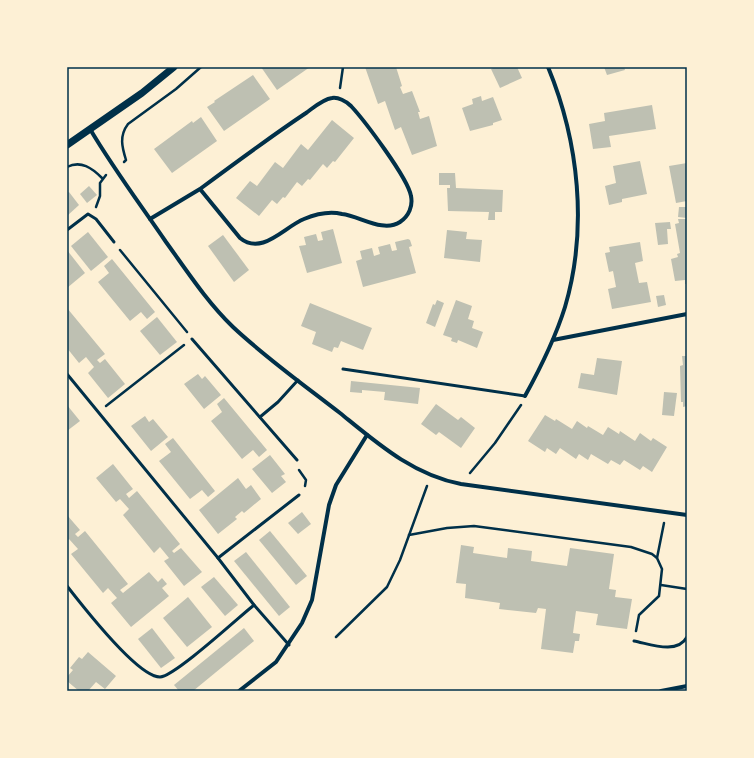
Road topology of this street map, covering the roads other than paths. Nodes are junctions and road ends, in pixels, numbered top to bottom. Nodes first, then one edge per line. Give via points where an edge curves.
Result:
1 (174, 67) edge
2 (548, 67) edge
3 (89, 128) junction
4 (67, 145) edge
5 (200, 189) junction
6 (150, 220) junction
7 (67, 230) edge
8 (114, 242) road end
9 (687, 314) edge
10 (192, 338) road end
11 (553, 340) junction
12 (343, 369) dead end
13 (67, 374) edge
14 (298, 380) junction
15 (525, 396) joint
16 (260, 417) junction
17 (367, 435) junction
18 (297, 460) road end
19 (299, 495) road end
20 (687, 515) edge
21 (218, 558) junction
22 (67, 586) edge
23 (254, 605) junction
24 (687, 637) edge
25 (634, 641) road end
26 (289, 645) junction
27 (687, 686) edge
28 (239, 691) edge
29 (660, 691) edge

1 - 3 street via 142,93
2 - 11 street via 563,107 572,144 577,203 577,234 571,282
3 - 4 street
3 - 6 street
5 - 5 street via 240,238 254,245 269,241 302,219 322,213 342,214 387,225 400,222 411,207 411,194 407,184 373,134 350,106 338,98 326,100
5 - 6 street
6 - 14 street via 219,313 252,344
7 - 8 lane via 86,215 92,216
9 - 11 street
10 - 16 lane
11 - 15 street
12 - 15 lane
13 - 21 lane
14 - 16 lane
14 - 17 street
16 - 18 lane
17 - 20 street via 430,476 461,484
17 - 26 street via 336,485 328,512 312,600
19 - 21 lane
21 - 23 lane
22 - 23 lane via 94,620 135,663 153,676 160,677 166,676 194,655
23 - 26 lane
24 - 25 lane via 684,642 674,647
26 - 28 street via 276,662
27 - 29 street

